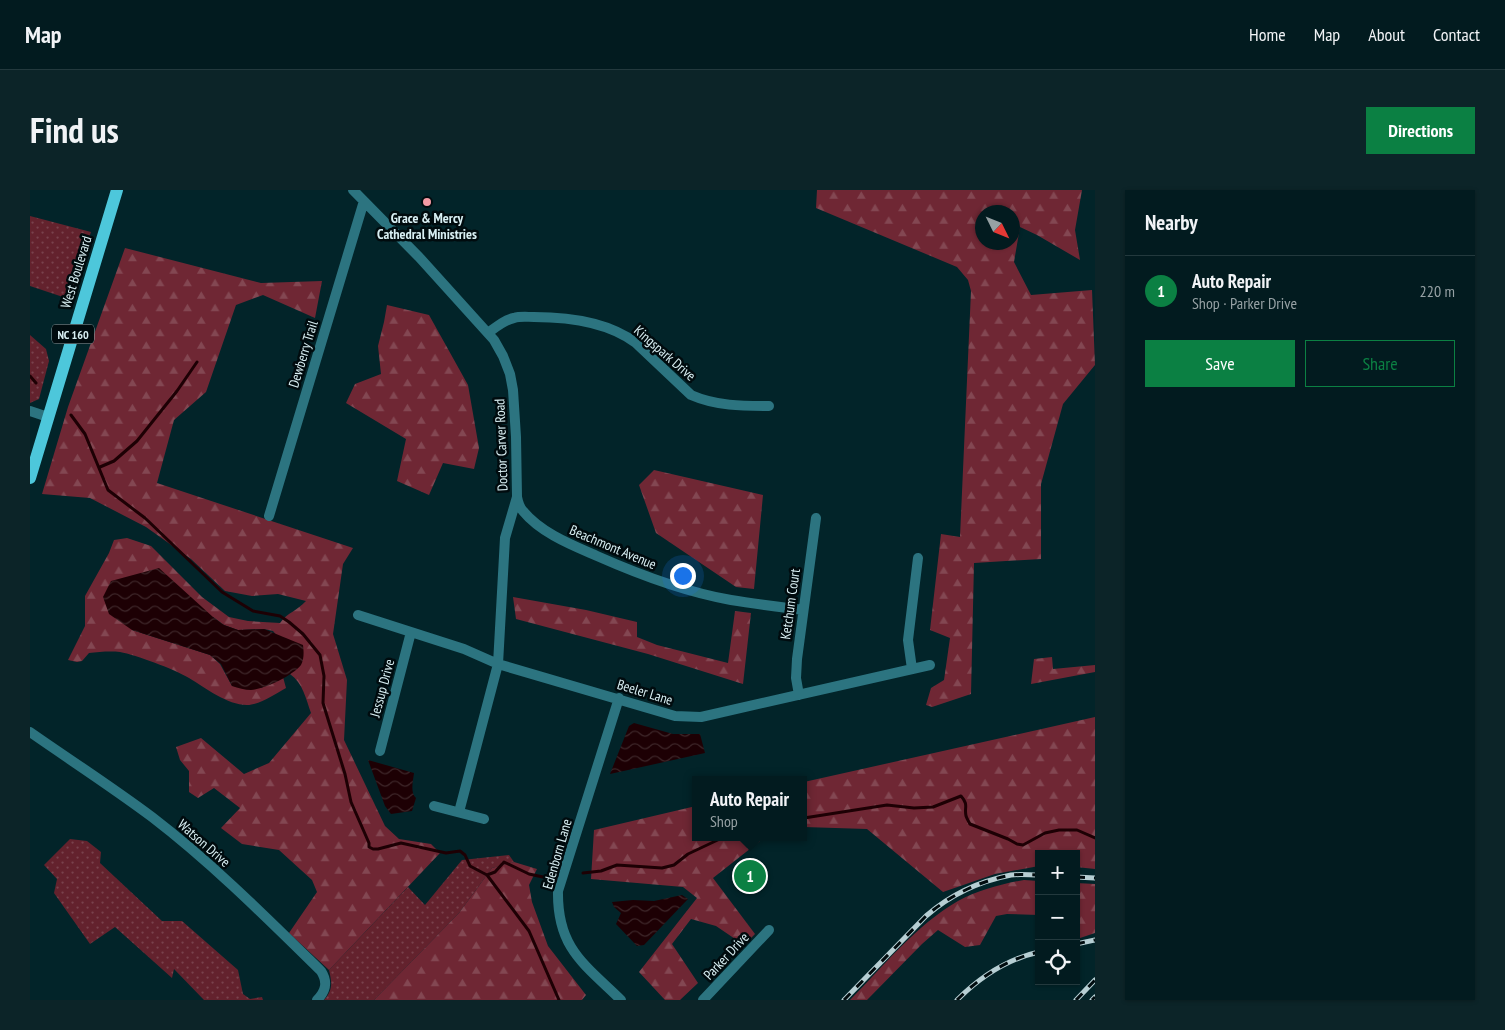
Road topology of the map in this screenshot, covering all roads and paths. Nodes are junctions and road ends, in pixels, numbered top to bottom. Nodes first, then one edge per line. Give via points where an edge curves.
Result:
1 (117, 190) edge
2 (353, 190) edge
3 (364, 201) junction
4 (488, 333) junction
5 (769, 406) dead end
6 (30, 411) edge
7 (48, 417) junction
8 (30, 478) edge
9 (517, 497) junction
10 (269, 516) dead end
11 (816, 518) dead end
12 (918, 558) dead end
13 (804, 610) junction
14 (358, 615) dead end
15 (411, 632) junction
16 (498, 664) junction
17 (930, 665) dead end
18 (912, 669) junction
19 (798, 694) junction
20 (619, 698) junction
21 (30, 732) edge
22 (380, 751) dead end
23 (434, 806) dead end
24 (459, 812) junction
25 (484, 819) dead end
26 (769, 930) dead end
27 (317, 1000) edge
28 (621, 1000) edge
29 (703, 1000) edge

1 - 7 main road, West Boulevard / NC 160
2 - 3 street, Doctor Carver Road
3 - 4 street, Doctor Carver Road
3 - 10 street, Dewberry Trail
4 - 5 street, Kingspark Drive via 517,317 577,320 626,336 691,394 702,399 733,406
4 - 9 street, Doctor Carver Road via 504,356 513,390
6 - 7 street
7 - 8 main road, West Boulevard / NC 160
9 - 13 street, Beachmont Avenue via 523,511 560,540 625,568 730,600
9 - 16 street, Doctor Carver Road via 505,538
11 - 13 street, Ketchum Court
12 - 18 street via 908,640
13 - 19 street, Ketchum Court via 796,671
14 - 15 street, Beeler Lane
15 - 16 street, Beeler Lane
15 - 22 street, Jessup Drive
16 - 20 street, Beeler Lane
16 - 24 street, Doctor Carver Road
17 - 18 street, Beeler Lane
18 - 19 street, Beeler Lane
19 - 20 street, Beeler Lane via 684,717
20 - 28 street, Edenborn Lane via 558,891 558,911 573,952
21 - 27 street, Watson Drive via 180,840 291,941 325,976 325,990
23 - 24 street
24 - 25 street
26 - 29 street, Parker Drive

